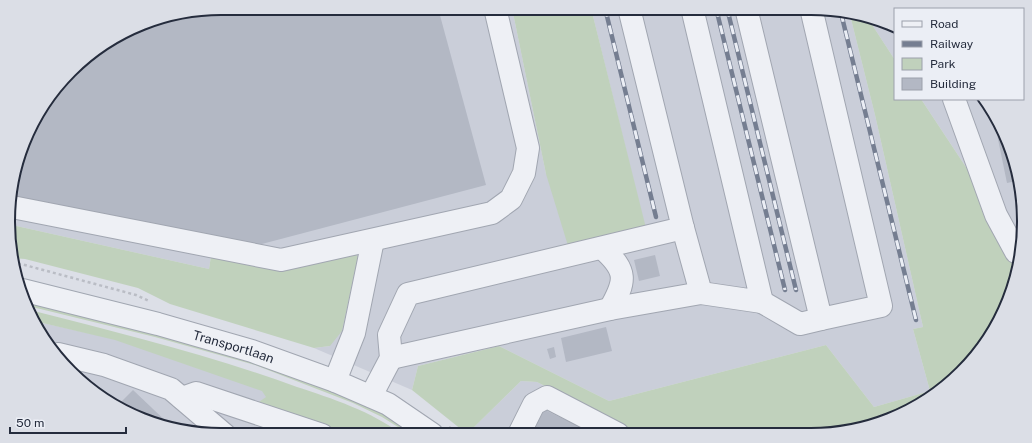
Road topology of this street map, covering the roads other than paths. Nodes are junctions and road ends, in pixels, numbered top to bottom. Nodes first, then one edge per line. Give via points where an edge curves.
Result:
1 (497, 15) edge
2 (631, 15) edge
3 (694, 15) edge
4 (748, 15) edge
5 (813, 15) edge
6 (954, 100) edge
7 (15, 208) edge
8 (683, 228) junction
9 (373, 240) junction
10 (602, 248) junction
11 (1015, 250) edge
12 (27, 291) edge
13 (702, 293) junction
14 (762, 302) junction
15 (610, 309) junction
16 (820, 319) junction
17 (64, 355) edge
18 (391, 358) junction
19 (335, 381) junction
20 (371, 396) junction
21 (182, 398) junction
22 (217, 428) edge
23 (301, 428) edge
24 (423, 428) edge
25 (522, 428) edge
26 (606, 428) edge

1 - 9 street via 528,148 524,173 511,199 492,213
2 - 8 street
3 - 14 street
4 - 16 street
5 - 16 street via 881,306
6 - 11 street via 996,215
7 - 9 street via 281,260
8 - 10 street
8 - 13 street
9 - 19 street via 354,332
10 - 15 street via 613,257 622,270 621,290
10 - 18 street via 408,294 389,335
12 - 19 street, Transportlaan via 252,351
13 - 14 street
13 - 15 street
14 - 16 street via 800,324
15 - 18 street
17 - 21 street via 104,365 171,389
18 - 20 street
19 - 20 street, Transportlaan
20 - 24 street, Transportlaan via 388,404
21 - 22 street
21 - 23 street via 196,393
25 - 26 street via 534,404 547,397

